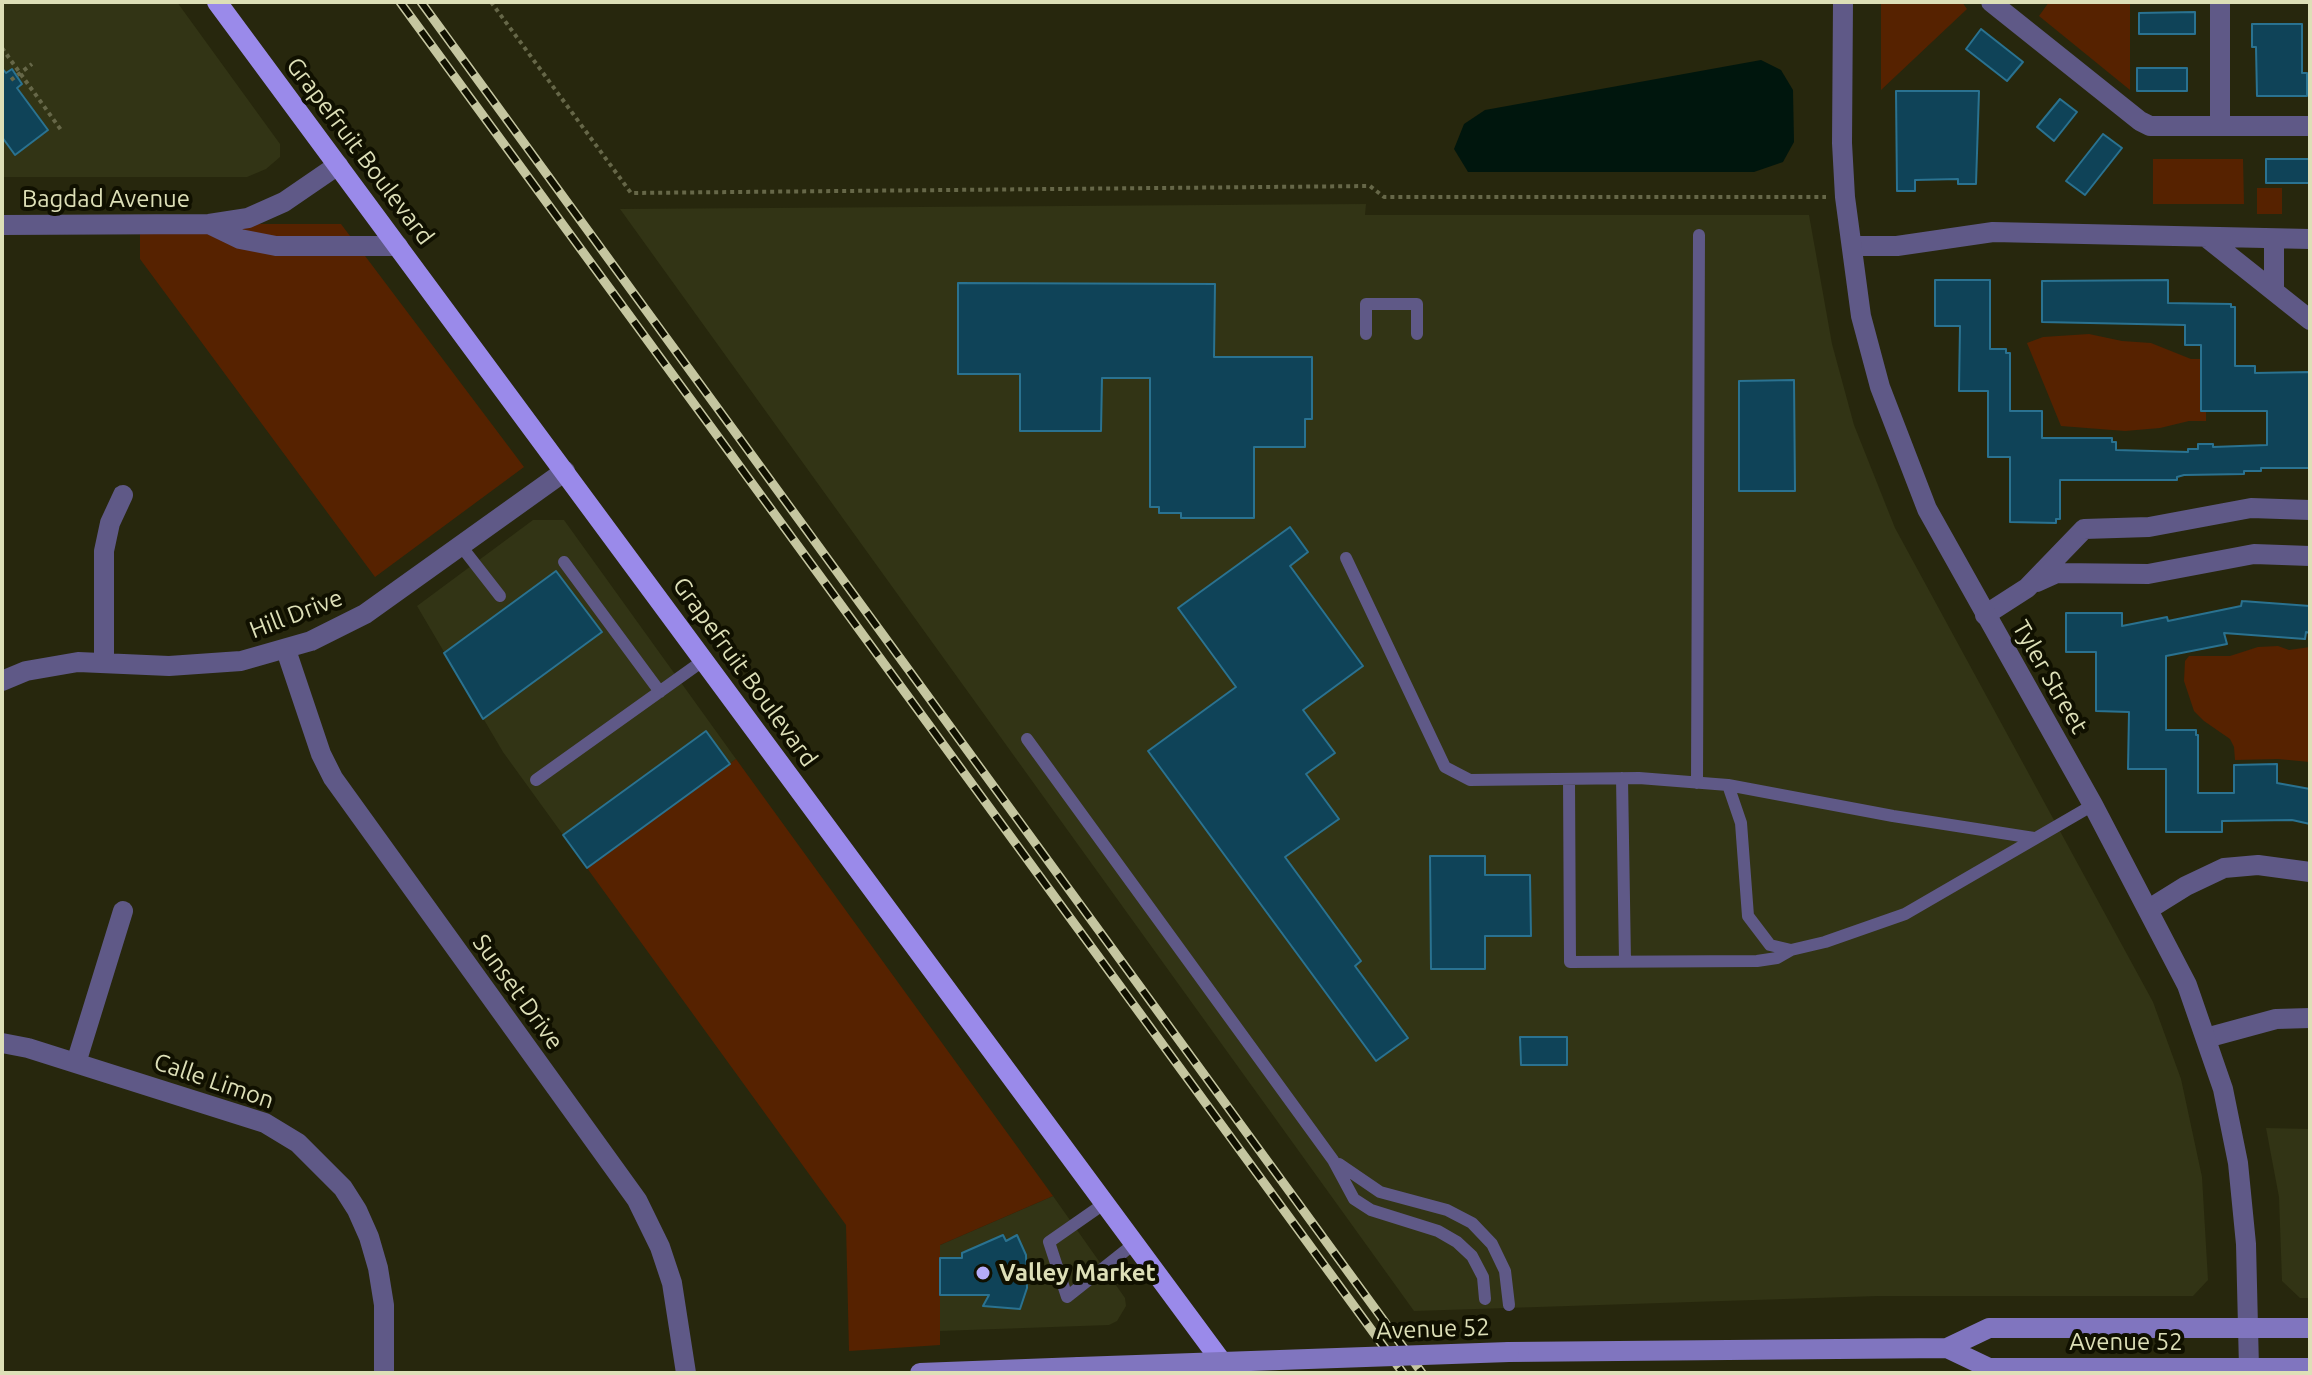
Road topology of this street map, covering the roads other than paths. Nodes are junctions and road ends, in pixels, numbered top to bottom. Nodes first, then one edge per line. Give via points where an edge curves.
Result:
1 (217, 2) edge
2 (1843, 2) edge
3 (1991, 2) edge
4 (2220, 2) edge
5 (2220, 126) junction
6 (2310, 126) edge
7 (338, 165) junction
8 (209, 224) junction
9 (2, 225) edge
10 (1699, 235) dead end
11 (2207, 238) junction
12 (2274, 239) junction
13 (2310, 239) edge
14 (398, 246) junction
15 (1852, 246) junction
16 (2274, 291) junction
17 (2310, 320) edge
18 (1366, 334) dead end
19 (1417, 334) dead end
20 (565, 471) junction
21 (123, 495) dead end
22 (2310, 510) edge
23 (461, 546) junction
24 (2310, 556) edge
25 (1346, 558) dead end
26 (564, 562) dead end
27 (2027, 588) junction
28 (500, 596) dead end
29 (1985, 615) junction
30 (286, 650) junction
31 (704, 660) junction
32 (104, 663) junction
33 (2, 681) edge
34 (660, 692) junction
35 (1027, 739) dead end
36 (1622, 778) junction
37 (1569, 779) junction
38 (536, 780) dead end
39 (1697, 783) junction
40 (1728, 785) junction
41 (2093, 805) junction
42 (2034, 838) junction
43 (2310, 872) edge
44 (2149, 909) junction
45 (123, 911) dead end
46 (1791, 950) junction
47 (1625, 961) junction
48 (2310, 1018) edge
49 (2206, 1038) junction
50 (2, 1043) edge
51 (76, 1063) junction
52 (1333, 1160) junction
53 (1105, 1203) junction
54 (1447, 1210) junction
55 (1438, 1231) junction
56 (1135, 1243) junction
57 (1485, 1299) dead end
58 (1509, 1305) dead end
59 (2249, 1328) junction
60 (2310, 1328) edge
61 (1947, 1348) junction
62 (2310, 1368) edge
63 (2249, 1370) edge
64 (384, 1373) edge
65 (686, 1373) edge
66 (920, 1373) edge
67 (1230, 1373) edge

1 - 7 main road, Grapefruit Boulevard
2 - 15 street, Tyler Street via 1842,143
3 - 5 street via 2140,121 2150,126
4 - 5 street
5 - 6 street
7 - 8 street, Bagdad Avenue via 284,202 248,218
7 - 14 main road, Grapefruit Boulevard
8 - 9 street, Bagdad Avenue
8 - 14 street, Bagdad Avenue via 240,239 276,246
10 - 39 lane
11 - 12 street
11 - 15 street via 1993,232 1897,246
11 - 16 street
12 - 13 street
12 - 16 street
14 - 20 main road, Grapefruit Boulevard
15 - 29 street, Tyler Street via 1861,316 1901,446 1927,509
16 - 17 street
18 - 19 lane via 1366,304 1417,304
20 - 23 street, Hill Drive
20 - 31 main road, Grapefruit Boulevard
21 - 32 street via 104,551
22 - 27 street via 2251,508 2149,527 2084,529
23 - 28 lane
23 - 30 street, Hill Drive via 365,614
24 - 27 street via 2254,554 2148,574 2057,573
25 - 37 lane via 1445,767 1470,780
26 - 34 lane
27 - 29 street
29 - 41 street, Tyler Street
30 - 32 street, Hill Drive via 200,665
30 - 65 street, Sunset Drive via 321,754 339,788 637,1200 672,1283
31 - 34 lane
31 - 53 main road, Grapefruit Boulevard
32 - 33 street, Hill Drive via 52,666
34 - 38 lane
35 - 52 lane
36 - 37 lane
36 - 39 lane
36 - 47 lane
37 - 47 lane via 1570,962
39 - 40 lane
40 - 42 lane
40 - 46 lane via 1741,823 1748,916 1770,945
41 - 42 lane
41 - 44 street, Tyler Street
42 - 46 lane via 1905,914
43 - 44 street via 2258,865 2224,868
44 - 49 street, Tyler Street via 2187,985
45 - 51 street
46 - 47 lane via 1757,961
48 - 49 street via 2276,1019
49 - 59 street, Tyler Street via 2223,1089 2243,1192
50 - 51 street, Calle Limon
51 - 64 street, Calle Limon via 265,1123 323,1166 357,1210 375,1257 384,1305
52 - 54 lane via 1380,1192
52 - 55 lane via 1354,1199 1382,1214
53 - 56 main road, Grapefruit Boulevard
53 - 56 lane via 1049,1242 1067,1297
54 - 55 lane
54 - 58 lane via 1472,1223 1492,1244 1505,1271
55 - 57 lane via 1472,1256 1483,1277
56 - 67 main road, Grapefruit Boulevard
59 - 60 main road, Avenue 52
59 - 61 main road, Avenue 52 via 1989,1328
59 - 63 street, Tyler Street
61 - 63 main road, Avenue 52 via 1989,1368
61 - 66 main road, Avenue 52, bridge via 1509,1352
62 - 63 main road, Avenue 52

